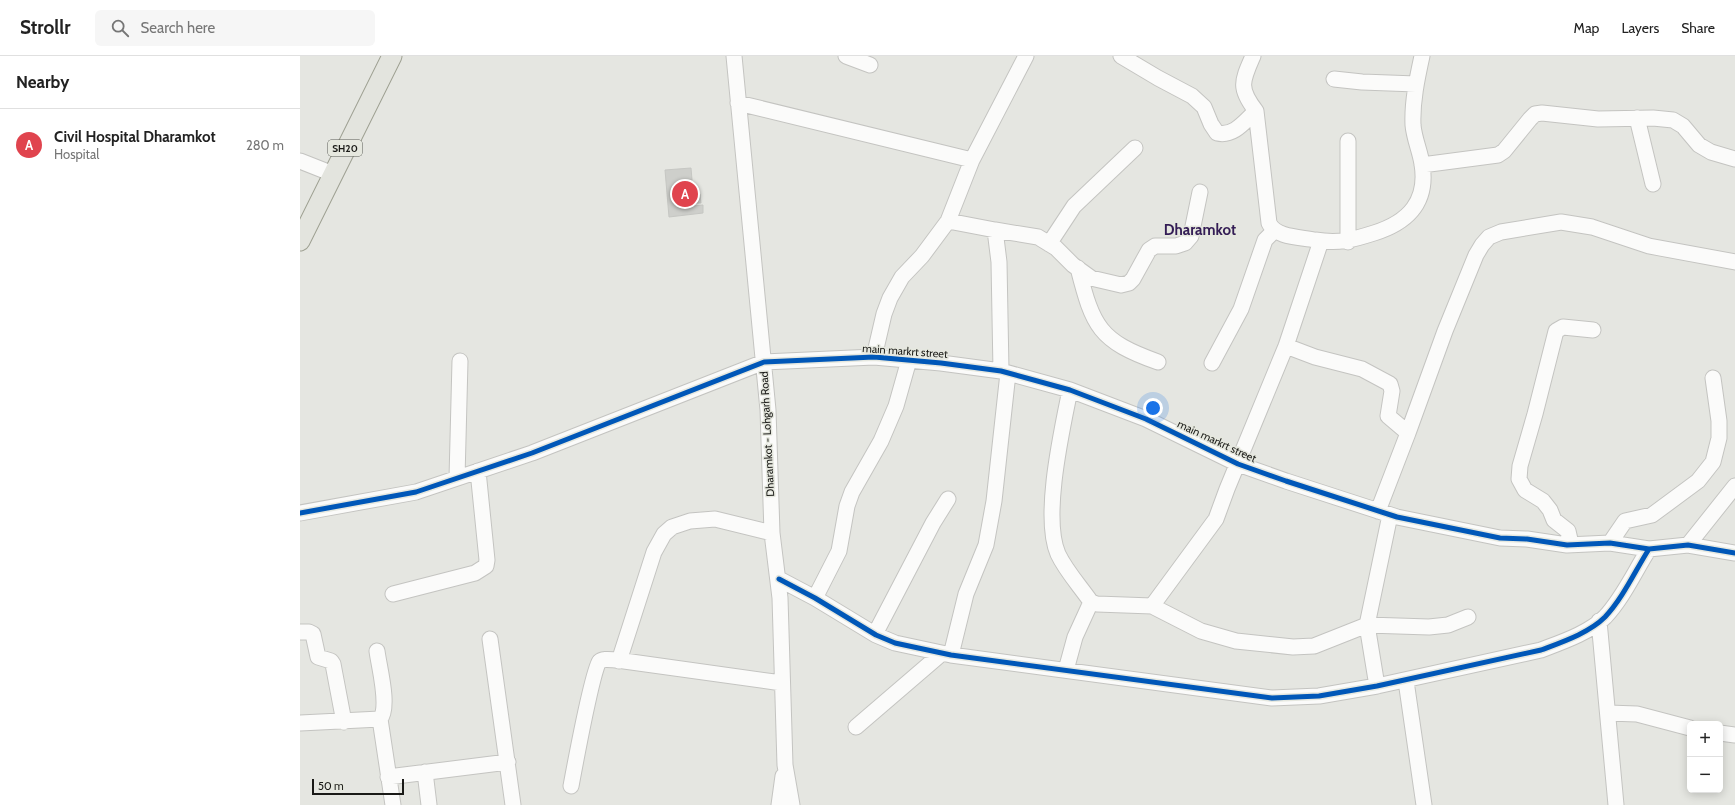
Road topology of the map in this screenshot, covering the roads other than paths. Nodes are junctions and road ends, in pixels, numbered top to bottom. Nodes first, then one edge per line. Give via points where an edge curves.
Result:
1 (392, 56) edge
2 (734, 56) edge
3 (846, 56) edge
4 (1026, 56) edge
5 (1122, 56) edge
6 (1253, 56) edge
7 (1422, 56) edge
8 (870, 65) dead end
9 (1334, 79) dead end
10 (1416, 84) junction
11 (738, 102) junction
12 (1256, 111) junction
13 (1637, 118) junction
14 (1348, 141) dead end
15 (1135, 148) dead end
16 (1735, 159) edge
17 (972, 160) junction
18 (300, 162) edge
19 (1422, 165) junction
20 (333, 174) junction
21 (1653, 184) dead end
22 (1200, 192) dead end
23 (948, 221) junction
24 (995, 230) junction
25 (1274, 231) junction
26 (300, 241) edge
27 (1321, 241) junction
28 (1348, 242) junction
29 (1049, 244) junction
30 (1735, 262) edge
31 (1078, 268) junction
32 (1593, 330) dead end
33 (1286, 346) junction
34 (874, 357) junction
35 (909, 360) junction
36 (460, 361) dead end
37 (764, 362) junction
38 (1158, 362) dead end
39 (1212, 363) dead end
40 (1004, 372) junction
41 (1713, 378) dead end
42 (1070, 390) junction
43 (1408, 433) junction
44 (1238, 464) junction
45 (478, 471) junction
46 (457, 478) junction
47 (1735, 486) edge
48 (948, 499) dead end
49 (300, 513) edge
50 (1384, 513) junction
51 (772, 533) junction
52 (1610, 543) junction
53 (1569, 544) junction
54 (1688, 545) junction
55 (1649, 549) junction
56 (1735, 553) edge
57 (779, 579) junction
58 (393, 594) dead end
59 (815, 598) junction
60 (1091, 602) junction
61 (1152, 606) junction
62 (1468, 617) dead end
63 (1599, 621) junction
64 (1367, 625) junction
65 (300, 632) edge
66 (875, 634) junction
67 (490, 639) dead end
68 (377, 651) dead end
69 (946, 654) junction
70 (619, 661) junction
71 (1066, 670) junction
72 (1406, 681) junction
73 (782, 683) junction
74 (1377, 686) junction
75 (1608, 713) junction
76 (380, 719) junction
77 (344, 722) junction
78 (300, 723) edge
79 (1687, 727) edge
80 (856, 728) dead end
81 (1723, 733) edge
82 (1735, 735) edge
83 (508, 762) junction
84 (785, 765) junction
85 (425, 772) junction
86 (388, 777) junction
87 (571, 786) dead end
88 (393, 805) edge
89 (429, 805) edge
90 (513, 805) edge
91 (779, 805) edge
92 (792, 805) edge
93 (1424, 805) edge
94 (1616, 805) edge

1 - 20 main road, SH20
2 - 11 street, Dharamkot - Lohgarh Road
3 - 8 street
4 - 17 street
5 - 12 street via 1192,96 1204,107 1210,124 1217,133 1226,134 1234,131
6 - 12 street via 1243,79 1243,86
7 - 10 street
9 - 10 street
10 - 19 street via 1413,126
11 - 17 street
11 - 37 street, Dharamkot - Lohgarh Road
12 - 25 street via 1269,223
13 - 16 street via 1673,120 1683,126 1699,145 1716,154
13 - 19 street via 1598,119 1535,114 1498,155
13 - 21 street
14 - 28 street
15 - 29 street via 1074,206
17 - 23 street
18 - 20 street
19 - 28 street via 1422,192 1418,204 1407,216 1380,231
20 - 26 main road, SH20
22 - 31 street via 1191,236 1185,243 1176,246 1155,246 1149,250 1129,283 1112,284 1091,278
23 - 24 street
23 - 34 street via 922,256 902,277 890,298
24 - 29 street via 1038,237
24 - 40 street
25 - 27 street
25 - 39 street via 1265,240 1241,309
27 - 28 street
27 - 33 street
29 - 31 street
30 - 43 street via 1649,246 1592,227 1561,222 1528,226 1490,237 1476,255
31 - 38 street via 1086,301 1095,321 1110,340 1129,352
32 - 53 street via 1563,327 1556,331 1520,466 1519,479 1525,490 1543,501 1554,520 1568,531
33 - 43 street via 1315,357 1362,369 1390,384 1392,392 1388,416
33 - 44 street
34 - 35 street, main markrt street
34 - 37 street, main markrt street
35 - 40 street, main markrt street
35 - 59 street via 896,406 881,441 852,492 847,506 840,551
36 - 46 street
37 - 45 street, main markrt street via 532,453
37 - 51 street, Dharamkot - Lohgarh Road
40 - 42 street, main markrt street
40 - 69 street via 994,501 988,531 982,556
41 - 52 street via 1719,438 1713,462 1698,481 1652,515 1625,521
42 - 44 street, main markrt street via 1146,419
42 - 60 street via 1060,444 1052,515 1058,552
43 - 50 street
44 - 50 street, main markrt street
44 - 61 street via 1216,519
45 - 46 street, main markrt street
45 - 58 street via 486,566 474,573
46 - 49 street, main markrt street via 416,492
47 - 54 street
48 - 66 street
50 - 53 street, main markrt street via 1500,538
50 - 64 street
51 - 57 street, Dharamkot - Lohgarh Road
51 - 70 street via 706,519 672,527 664,534 654,552
52 - 53 street, main markrt street
52 - 55 street, main markrt street
54 - 55 street, main markrt street
54 - 56 street, main markrt street
55 - 63 street via 1621,596
57 - 59 street
57 - 73 street, Dharamkot - Lohgarh Road
59 - 66 street
60 - 61 street
60 - 71 street via 1075,637
61 - 64 street via 1201,630 1236,641 1272,646 1314,646
62 - 64 street via 1448,625 1429,627
63 - 72 street via 1562,643 1542,650
63 - 75 street
64 - 74 street
65 - 77 street via 313,634 318,658 331,661 333,664
66 - 69 street via 894,643
67 - 83 street
68 - 76 street via 384,699 384,711
69 - 71 street
69 - 80 street
70 - 73 street
70 - 87 street via 606,660 598,663
71 - 74 street via 1272,698 1319,696
72 - 74 street
72 - 93 street
73 - 84 street, Dharamkot - Lohgarh Road
75 - 79 street via 1637,714
75 - 94 street
76 - 77 street
76 - 86 street
77 - 78 street
81 - 82 street
83 - 85 street
83 - 90 street
84 - 91 street, Dharamkot - Lohgarh Road
84 - 92 street, Dharamkot - Lohgarh Road
85 - 86 street
85 - 89 street
86 - 88 street

